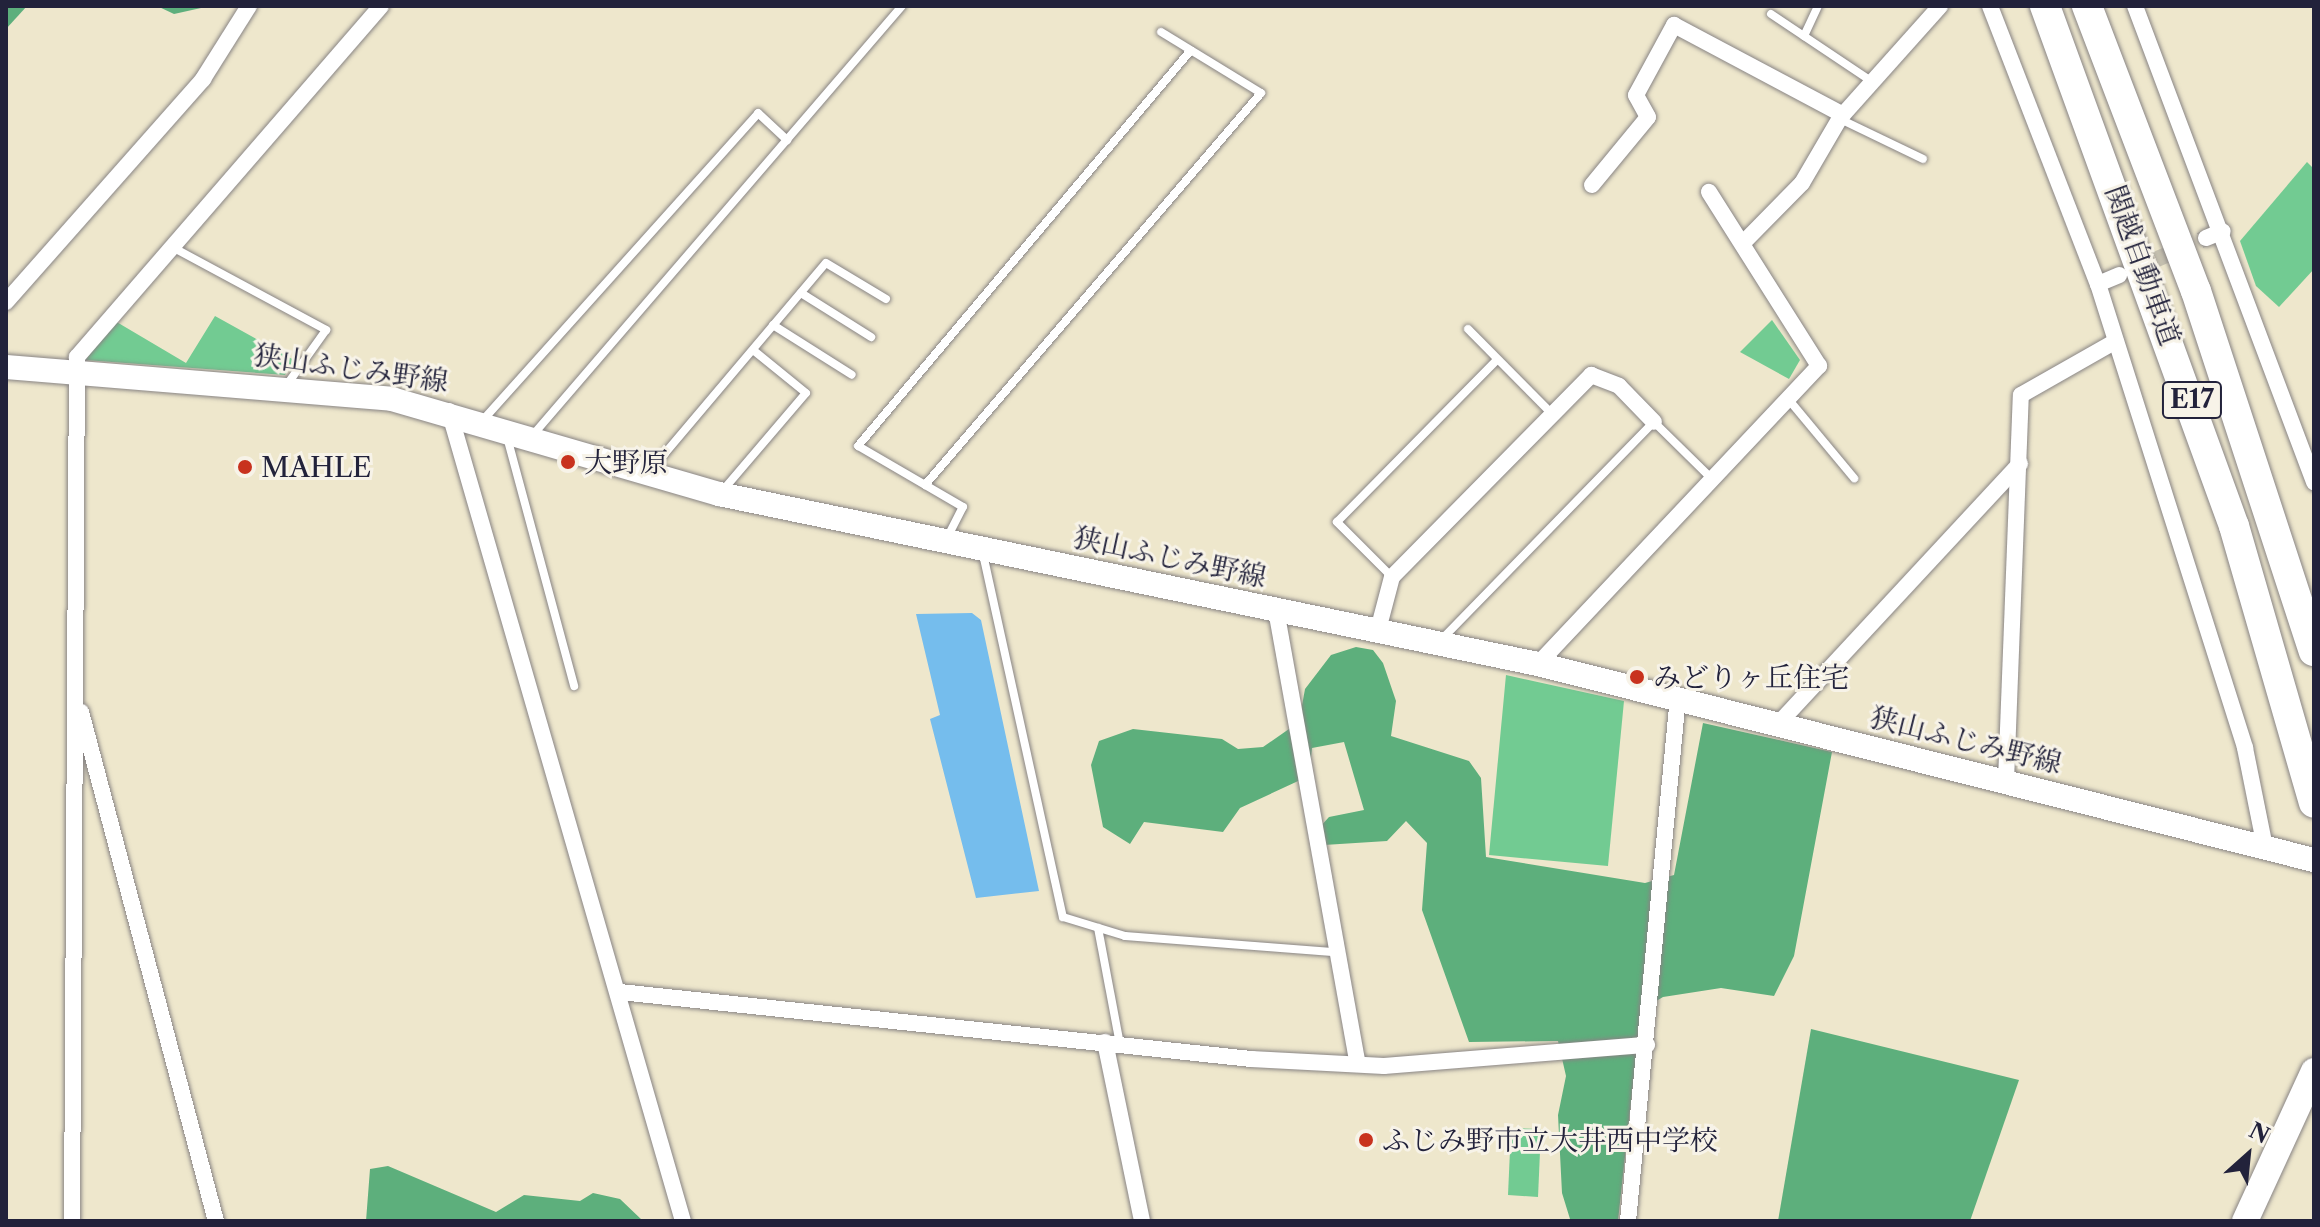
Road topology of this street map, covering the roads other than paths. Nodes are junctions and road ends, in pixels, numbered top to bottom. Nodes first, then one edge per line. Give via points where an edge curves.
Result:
1 (249, 6) edge
2 (381, 6) edge
3 (902, 6) edge
4 (1818, 6) edge
5 (1940, 6) edge
6 (1990, 6) edge
7 (2045, 6) edge
8 (2087, 6) edge
9 (2135, 6) edge
10 (1771, 14) dead end
11 (1161, 32) dead end
12 (1804, 36) junction
13 (1191, 50) junction
14 (1871, 81) junction
15 (1841, 116) junction
16 (787, 140) junction
17 (1923, 159) dead end
18 (1592, 185) dead end
19 (1709, 192) dead end
20 (2223, 231) junction
21 (2206, 238) tunnel mouth
22 (1743, 243) junction
23 (174, 248) junction
24 (2119, 275) tunnel mouth
25 (2098, 284) junction
26 (801, 293) junction
27 (886, 299) dead end
28 (6, 302) edge
29 (773, 325) junction
30 (1468, 329) dead end
31 (871, 337) dead end
32 (2116, 341) junction
33 (753, 350) junction
34 (1496, 361) junction
35 (6, 367) edge
36 (73, 372) junction
37 (852, 375) dead end
38 (286, 386) junction
39 (1789, 400) junction
40 (449, 411) junction
41 (1552, 414) junction
42 (1654, 422) junction
43 (494, 425) junction
44 (531, 436) junction
45 (2020, 464) junction
46 (647, 475) junction
47 (1710, 477) junction
48 (1854, 478) dead end
49 (2314, 482) edge
50 (925, 485) junction
51 (719, 494) junction
52 (945, 543) junction
53 (982, 550) junction
54 (1392, 577) junction
55 (1276, 610) junction
56 (1378, 630) junction
57 (1440, 643) junction
58 (2314, 651) edge
59 (1538, 664) junction
60 (574, 686) dead end
61 (75, 693) junction
62 (1678, 697) junction
63 (1779, 723) junction
64 (2006, 781) junction
65 (2314, 803) edge
66 (2265, 847) junction
67 (2314, 860) edge
68 (1098, 928) junction
69 (1335, 952) junction
70 (620, 992) junction
71 (1112, 1043) junction
72 (1647, 1045) junction
73 (1358, 1064) junction
74 (2314, 1071) edge
75 (72, 1221) edge
76 (216, 1221) edge
77 (683, 1221) edge
78 (1142, 1221) edge
79 (1628, 1221) edge
80 (2245, 1221) edge

1 - 28 street via 203,79
2 - 23 street
3 - 16 lane
4 - 12 lane
5 - 14 street
6 - 25 street
7 - 65 highway, 関越自動車道 / E17 via 2229,511
8 - 58 highway, 関越自動車道 / E17 via 2196,291
9 - 20 street
10 - 12 lane
11 - 13 lane
12 - 14 lane
13 - 50 lane via 858,446
13 - 50 lane via 1261,93
14 - 15 street
15 - 17 lane
15 - 18 street via 1674,25 1636,95 1648,117
15 - 22 street via 1802,183
16 - 43 lane via 758,113
16 - 44 lane
19 - 22 street
20 - 21 street
20 - 49 street
22 - 39 street via 1819,366
23 - 36 street via 77,357
23 - 38 lane via 326,330
24 - 25 street
25 - 32 street
26 - 27 lane via 826,263
26 - 29 lane
26 - 31 lane
29 - 33 lane
29 - 37 lane
30 - 34 lane
32 - 45 street via 2021,395
32 - 66 street via 2245,748
33 - 46 lane
33 - 51 lane via 806,393
34 - 41 lane
34 - 54 lane via 1337,522
35 - 36 main road, 狭山ふじみ野線
36 - 38 main road, 狭山ふじみ野線
36 - 61 street
38 - 40 main road, 狭山ふじみ野線
39 - 47 street
39 - 48 lane
40 - 43 main road, 狭山ふじみ野線
40 - 70 street
41 - 42 street via 1591,375 1619,386
41 - 54 street
42 - 47 lane
42 - 57 lane
43 - 44 main road, 狭山ふじみ野線
43 - 60 lane
44 - 46 main road, 狭山ふじみ野線
45 - 63 street
45 - 64 street
46 - 51 main road, 狭山ふじみ野線
47 - 59 street
50 - 52 lane via 963,507
51 - 52 main road, 狭山ふじみ野線
52 - 53 main road, 狭山ふじみ野線
53 - 55 main road, 狭山ふじみ野線
53 - 68 lane via 1063,917
54 - 56 street
55 - 56 main road, 狭山ふじみ野線
55 - 69 street
56 - 57 main road, 狭山ふじみ野線
57 - 59 main road, 狭山ふじみ野線
59 - 62 main road, 狭山ふじみ野線
61 - 75 street
61 - 76 street
62 - 63 main road, 狭山ふじみ野線
62 - 72 street
63 - 64 main road, 狭山ふじみ野線
64 - 66 main road, 狭山ふじみ野線
66 - 67 main road, 狭山ふじみ野線
68 - 69 lane
68 - 71 lane
69 - 73 street
70 - 71 street
70 - 77 street
71 - 73 street
71 - 78 street
72 - 73 street
72 - 79 street
74 - 80 main road

